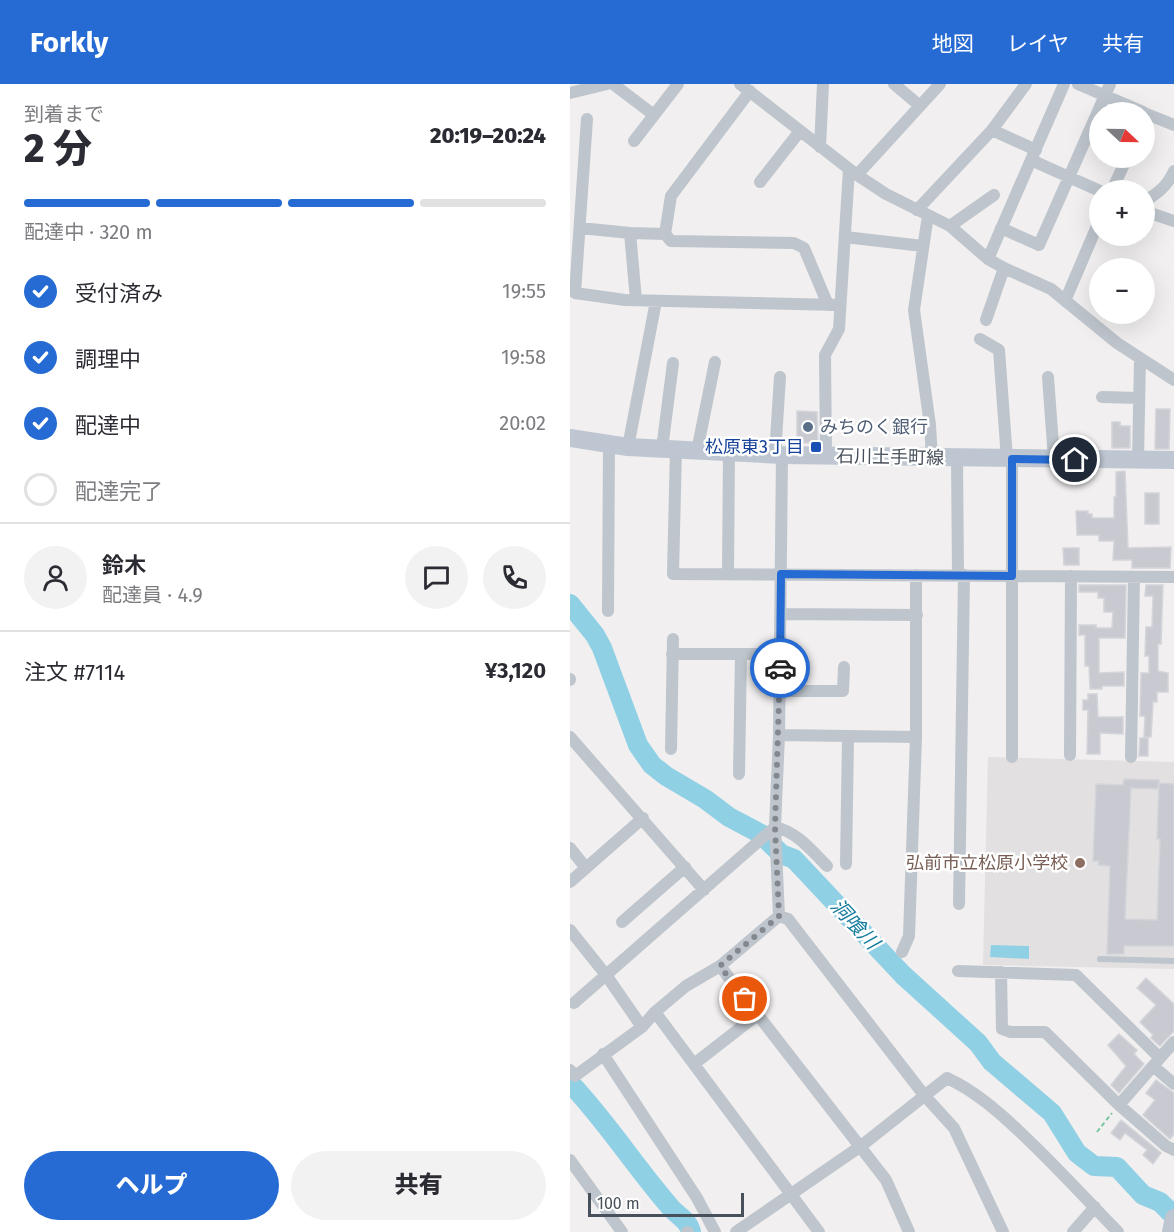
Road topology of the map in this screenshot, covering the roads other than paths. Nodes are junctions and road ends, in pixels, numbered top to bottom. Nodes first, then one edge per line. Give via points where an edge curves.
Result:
1 (607, 84) edge
2 (613, 84) edge
3 (678, 84) edge
4 (824, 84) edge
5 (894, 84) edge
6 (940, 84) edge
7 (1026, 84) edge
8 (1064, 84) edge
9 (1078, 84) edge
10 (751, 89) edge
11 (1107, 90) edge
12 (570, 93) edge
13 (1126, 102) edge
14 (920, 106) junction
15 (654, 115) junction
16 (1155, 118) edge
17 (587, 119) dead end
18 (1174, 125) edge
19 (992, 130) junction
20 (800, 131) junction
21 (634, 141) dead end
22 (820, 147) junction
23 (1033, 155) junction
24 (1174, 171) edge
25 (853, 172) junction
26 (1068, 177) junction
27 (760, 182) dead end
28 (1089, 186) edge
29 (994, 195) dead end
30 (1155, 196) edge
31 (922, 212) junction
32 (1155, 212) edge
33 (1174, 221) edge
34 (950, 226) junction
35 (580, 228) junction
36 (1001, 228) junction
37 (630, 233) junction
38 (665, 234) junction
39 (845, 237) junction
40 (1089, 245) edge
41 (923, 246) junction
42 (988, 259) junction
43 (1004, 268) junction
44 (636, 300) junction
45 (656, 301) junction
46 (1065, 301) junction
47 (834, 305) junction
48 (986, 320) dead end
49 (980, 339) dead end
50 (1140, 358) junction
51 (715, 362) dead end
52 (673, 363) dead end
53 (780, 377) dead end
54 (1048, 377) dead end
55 (1174, 380) edge
56 (1102, 397) dead end
57 (1139, 398) junction
58 (570, 438) edge
59 (609, 444) junction
60 (628, 447) junction
61 (669, 449) junction
62 (696, 451) junction
63 (729, 452) junction
64 (779, 455) junction
65 (826, 456) junction
66 (932, 458) junction
67 (957, 458) junction
68 (1009, 459) junction
69 (1054, 459) junction
70 (1138, 460) junction
71 (1174, 460) edge
72 (728, 574) junction
73 (781, 574) junction
74 (916, 575) junction
75 (961, 575) junction
76 (1012, 576) junction
77 (1071, 576) junction
78 (1134, 577) junction
79 (1174, 577) edge
80 (608, 611) dead end
81 (781, 614) junction
82 (916, 615) junction
83 (673, 639) dead end
84 (672, 654) junction
85 (741, 654) junction
86 (781, 654) junction
87 (844, 667) dead end
88 (780, 691) junction
89 (779, 735) junction
90 (570, 736) edge
91 (848, 737) junction
92 (916, 737) junction
93 (671, 749) dead end
94 (1070, 755) dead end
95 (1012, 757) dead end
96 (1131, 757) dead end
97 (739, 774) dead end
98 (643, 818) junction
99 (775, 827) junction
100 (570, 848) edge
101 (846, 864) dead end
102 (827, 866) dead end
103 (685, 867) junction
104 (586, 868) junction
105 (570, 882) edge
106 (704, 890) junction
107 (959, 904) dead end
108 (779, 916) junction
109 (622, 922) dead end
110 (570, 930) edge
111 (902, 952) dead end
112 (1100, 959) dead end
113 (1174, 961) edge
114 (720, 966) junction
115 (958, 971) dead end
116 (1001, 972) junction
117 (606, 975) junction
118 (574, 1002) dead end
119 (655, 1012) junction
120 (757, 1015) junction
121 (642, 1027) junction
122 (1174, 1042) edge
123 (603, 1054) junction
124 (1157, 1062) junction
125 (694, 1064) junction
126 (570, 1070) edge
127 (1174, 1084) edge
128 (924, 1095) junction
129 (1119, 1105) junction
130 (861, 1146) junction
131 (1174, 1150) edge
132 (570, 1160) edge
133 (793, 1194) junction
134 (1095, 1208) junction
135 (1174, 1218) edge
136 (622, 1232) edge
137 (715, 1232) edge
138 (736, 1232) edge
139 (819, 1232) edge
140 (909, 1232) edge
141 (1003, 1232) edge
142 (1073, 1232) edge
143 (1118, 1232) edge
144 (1171, 1232) edge

1 - 12 street
2 - 15 street
3 - 15 street
4 - 22 street
5 - 14 street
6 - 14 street
7 - 19 street
8 - 23 street
9 - 11 street
10 - 20 street
10 - 38 street via 670,196
11 - 13 street
11 - 26 street
14 - 25 street
15 - 21 street
16 - 18 street
17 - 35 street
19 - 23 street
19 - 31 street
20 - 22 street
20 - 27 street
22 - 25 street
23 - 26 street
23 - 36 street
24 - 30 street
25 - 31 street
25 - 39 street
26 - 28 street
26 - 36 street via 1039,245
29 - 34 street
31 - 34 street
31 - 41 street
32 - 33 street
34 - 42 street
35 - 37 street
35 - 44 street via 575,293
36 - 42 street
37 - 38 street
37 - 44 street
38 - 47 street via 672,241 794,243 804,248
39 - 41 street
39 - 47 street
40 - 46 street
41 - 66 street via 914,310
42 - 43 street
43 - 46 street via 1051,290
43 - 48 street
44 - 45 street
45 - 47 street
45 - 60 street
46 - 50 street
47 - 65 street via 839,328 825,355
49 - 68 street via 999,350
50 - 55 street
50 - 57 street
51 - 62 street
52 - 61 street
53 - 64 street
54 - 69 street
56 - 57 street
57 - 70 street
58 - 59 main road, 石川土手町線
59 - 60 main road, 石川土手町線
59 - 80 street
60 - 61 main road, 石川土手町線
61 - 62 main road, 石川土手町線
61 - 72 street via 673,574
62 - 63 main road, 石川土手町線
63 - 64 main road, 石川土手町線
63 - 72 street
64 - 65 main road, 石川土手町線
64 - 73 street
65 - 66 main road, 石川土手町線
66 - 67 main road, 石川土手町線
67 - 68 main road, 石川土手町線
67 - 75 street
68 - 69 main road, 石川土手町線
68 - 76 street
69 - 70 main road, 石川土手町線
70 - 71 main road, 石川土手町線
72 - 73 street
73 - 74 street
73 - 81 street
74 - 75 street
74 - 82 street
75 - 76 street
75 - 107 street
76 - 77 street
76 - 95 street
77 - 78 street
77 - 94 street
78 - 79 street
78 - 96 street
81 - 82 street
81 - 86 street
82 - 92 street
83 - 84 street
84 - 85 street
84 - 93 street
85 - 86 street
85 - 97 street
86 - 88 street
87 - 88 street via 843,691
88 - 89 street
89 - 91 street
89 - 99 street
90 - 98 street
91 - 92 street
91 - 101 street
92 - 111 street via 909,936
98 - 103 street
98 - 104 street
99 - 102 street via 799,838
99 - 106 street
99 - 108 street
100 - 104 street
103 - 106 street
103 - 109 street
104 - 105 street
106 - 117 street
108 - 114 street
108 - 128 street via 788,919
110 - 117 street
112 - 113 lane
114 - 119 street via 686,986
114 - 120 street
115 - 116 street
116 - 124 street via 1076,975
116 - 129 street via 1002,1029 1045,1032
117 - 118 street
117 - 121 street
119 - 121 street
119 - 125 street
120 - 125 street
120 - 130 street
121 - 123 street
122 - 124 street
123 - 126 street via 575,1076
123 - 137 street
124 - 127 street
124 - 129 street
125 - 133 street
128 - 130 street
128 - 134 street via 947,1078 963,1085 1048,1158
128 - 141 street via 954,1128
129 - 131 street
130 - 133 street
130 - 140 street via 886,1180
132 - 136 street
133 - 138 street
133 - 139 street
134 - 142 street
134 - 143 street
135 - 144 main road

